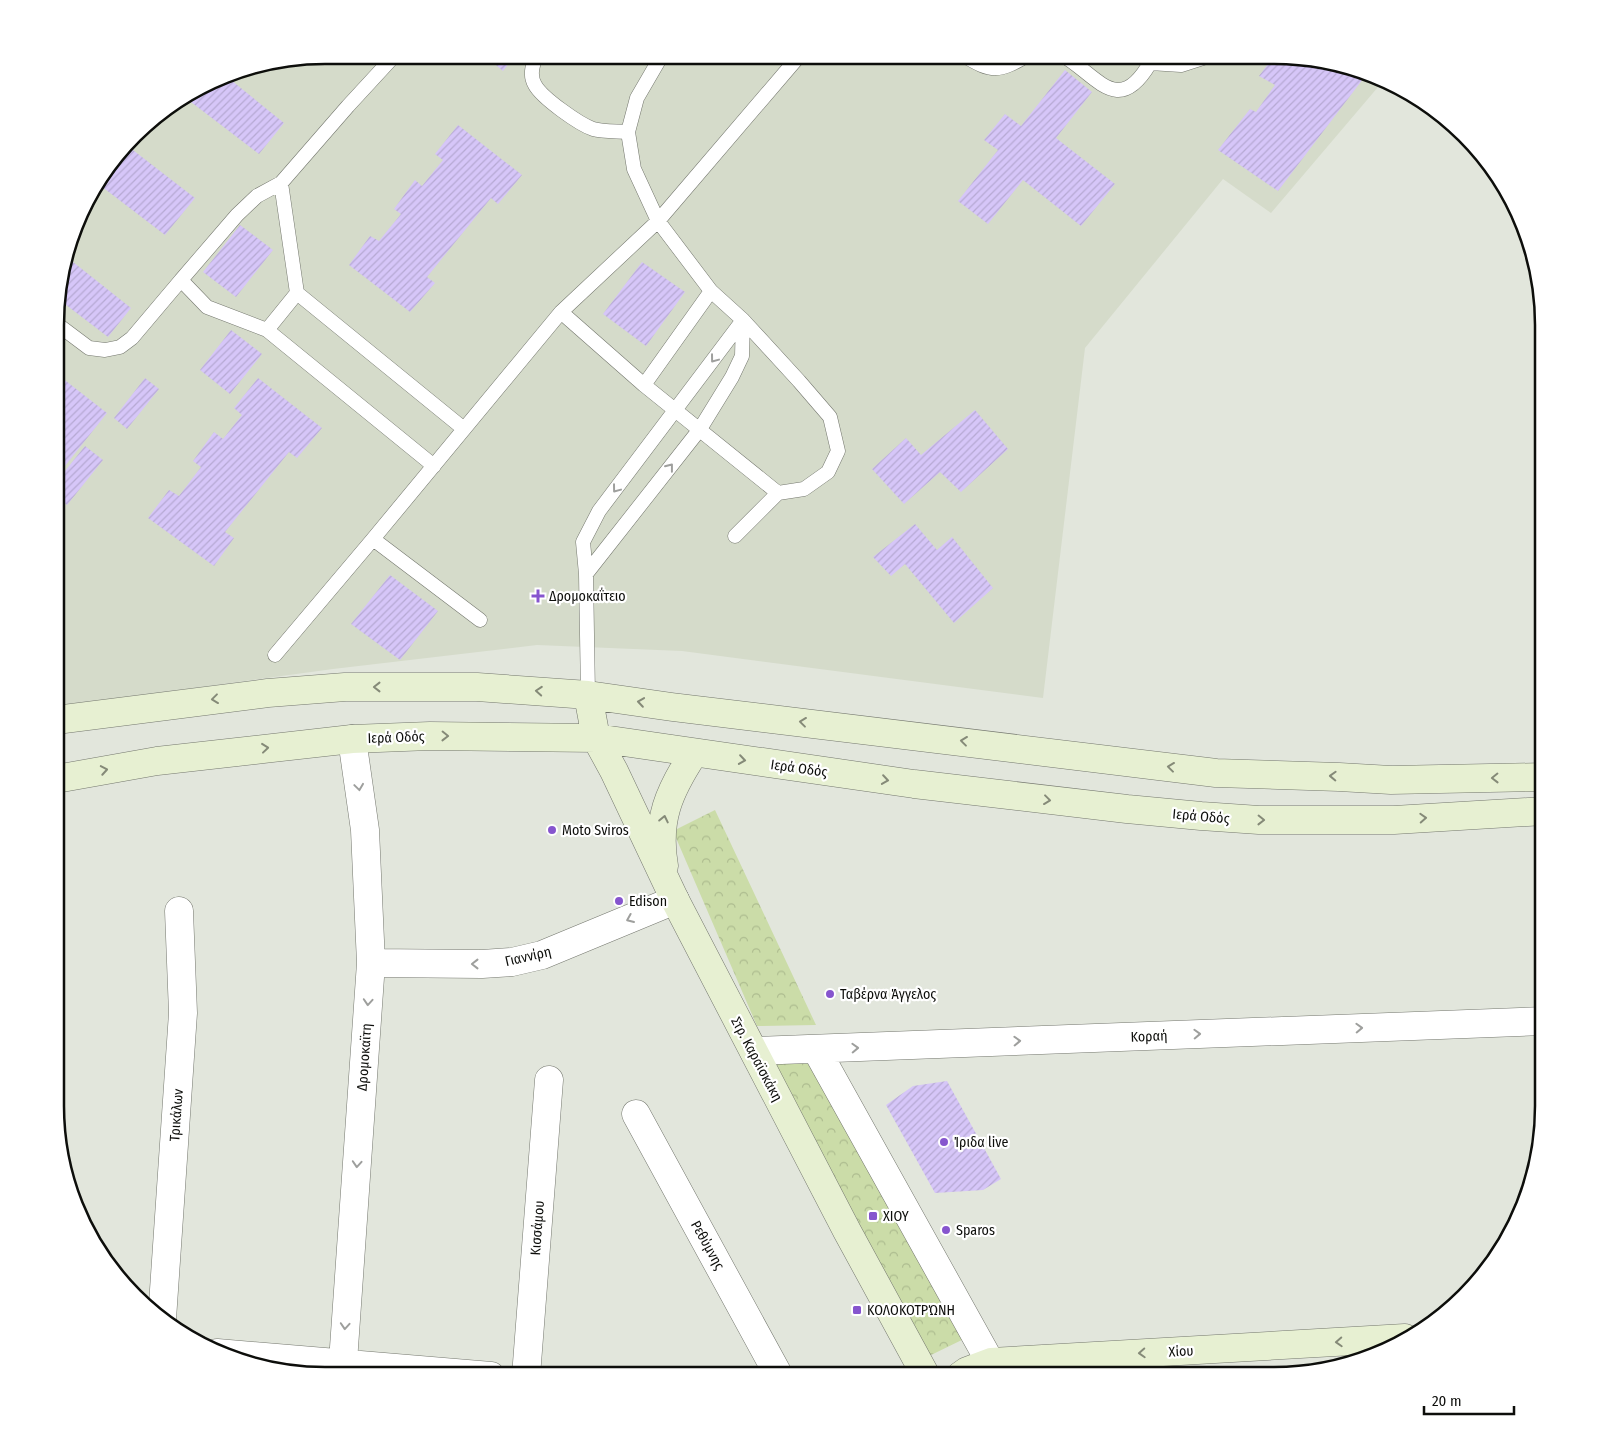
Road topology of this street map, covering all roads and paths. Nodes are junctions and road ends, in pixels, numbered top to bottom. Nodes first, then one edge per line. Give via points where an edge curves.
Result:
1 (387, 64) edge
2 (533, 64) edge
3 (657, 64) edge
4 (792, 64) edge
5 (976, 64) edge
6 (1011, 64) edge
7 (1073, 64) edge
8 (1146, 64) edge
9 (628, 132) junction
10 (281, 182) junction
11 (658, 221) junction
12 (181, 280) junction
13 (712, 291) junction
14 (297, 293) junction
15 (561, 312) junction
16 (743, 320) junction
17 (64, 329) edge
18 (267, 330) junction
19 (644, 386) junction
20 (676, 411) junction
21 (464, 429) junction
22 (700, 429) junction
23 (434, 466) junction
24 (778, 493) junction
25 (735, 536) dead end
26 (373, 539) junction
27 (586, 574) junction
28 (480, 620) dead end
29 (275, 655) dead end
30 (588, 695) junction
31 (64, 719) edge
32 (596, 738) junction
33 (352, 739) junction
34 (694, 753) junction
35 (1535, 777) edge
36 (64, 778) edge
37 (1535, 812) edge
38 (675, 900) junction
39 (179, 911) dead end
40 (371, 963) junction
41 (1535, 1021) edge
42 (816, 1049) junction
43 (754, 1052) junction
44 (549, 1080) dead end
45 (636, 1114) dead end
46 (163, 1310) edge
47 (1392, 1339) edge
48 (261, 1359) edge
49 (320, 1367) edge
50 (342, 1367) edge
51 (527, 1367) edge
52 (774, 1367) edge
53 (921, 1367) edge
54 (994, 1367) edge
55 (1021, 1367) edge

1 - 10 lane
2 - 9 lane via 534,84 546,98 584,125
3 - 9 lane via 637,98
4 - 11 lane
5 - 6 lane via 993,69
7 - 8 lane via 1099,83 1117,90 1136,83
9 - 11 lane via 634,169
10 - 12 lane via 258,196 237,215
10 - 14 lane
11 - 13 lane
11 - 15 lane
12 - 17 lane via 132,338 120,347 105,350 89,348
12 - 18 lane via 207,307
13 - 16 lane
13 - 19 lane
14 - 18 lane
14 - 21 lane
15 - 19 lane
15 - 21 lane
16 -> 20 lane
16 - 22 lane via 742,356
16 - 24 lane via 830,417 838,451 828,472 804,489
18 - 23 lane
19 - 20 lane
20 - 22 lane
20 -> 27 lane via 599,511 583,542
21 - 23 lane
22 - 24 lane
27 -> 22 lane
23 - 26 lane
24 - 25 lane
26 - 28 lane
26 - 29 lane
27 - 30 lane
30 -> 31 main road via 477,687 345,687 268,693
30 - 32 main road, Στρ. Καραϊσκάκη
35 -> 30 main road via 1391,780 1216,773
33 -> 32 main road, Ιερά Οδός via 430,736
32 - 34 main road, Ιερά Οδός
32 - 38 main road, Στρ. Καραϊσκάκη
36 -> 33 main road, Ιερά Οδός via 157,761
33 -> 40 street, Δρομοκαϊτη via 365,830
34 -> 37 main road, Ιερά Οδός via 914,784 1127,809 1259,820 1394,820
38 -> 34 main road via 666,877 662,827 677,779
38 -> 40 street, Γιαννίρη via 542,955 512,962
38 - 43 main road, Στρ. Καραϊσκάκη
39 - 46 street, Τρικάλων via 183,1013
40 -> 50 street, Δρομοκαϊτη
42 -> 41 street, Κοραή
42 - 43 street, Κοραή
42 - 54 street
43 - 53 main road, Στρ. Καραϊσκάκη
44 - 51 street, Κισσάμου
45 - 52 street, Ρεθύμνης
47 -> 55 main road, Χίου
48 - 49 street

